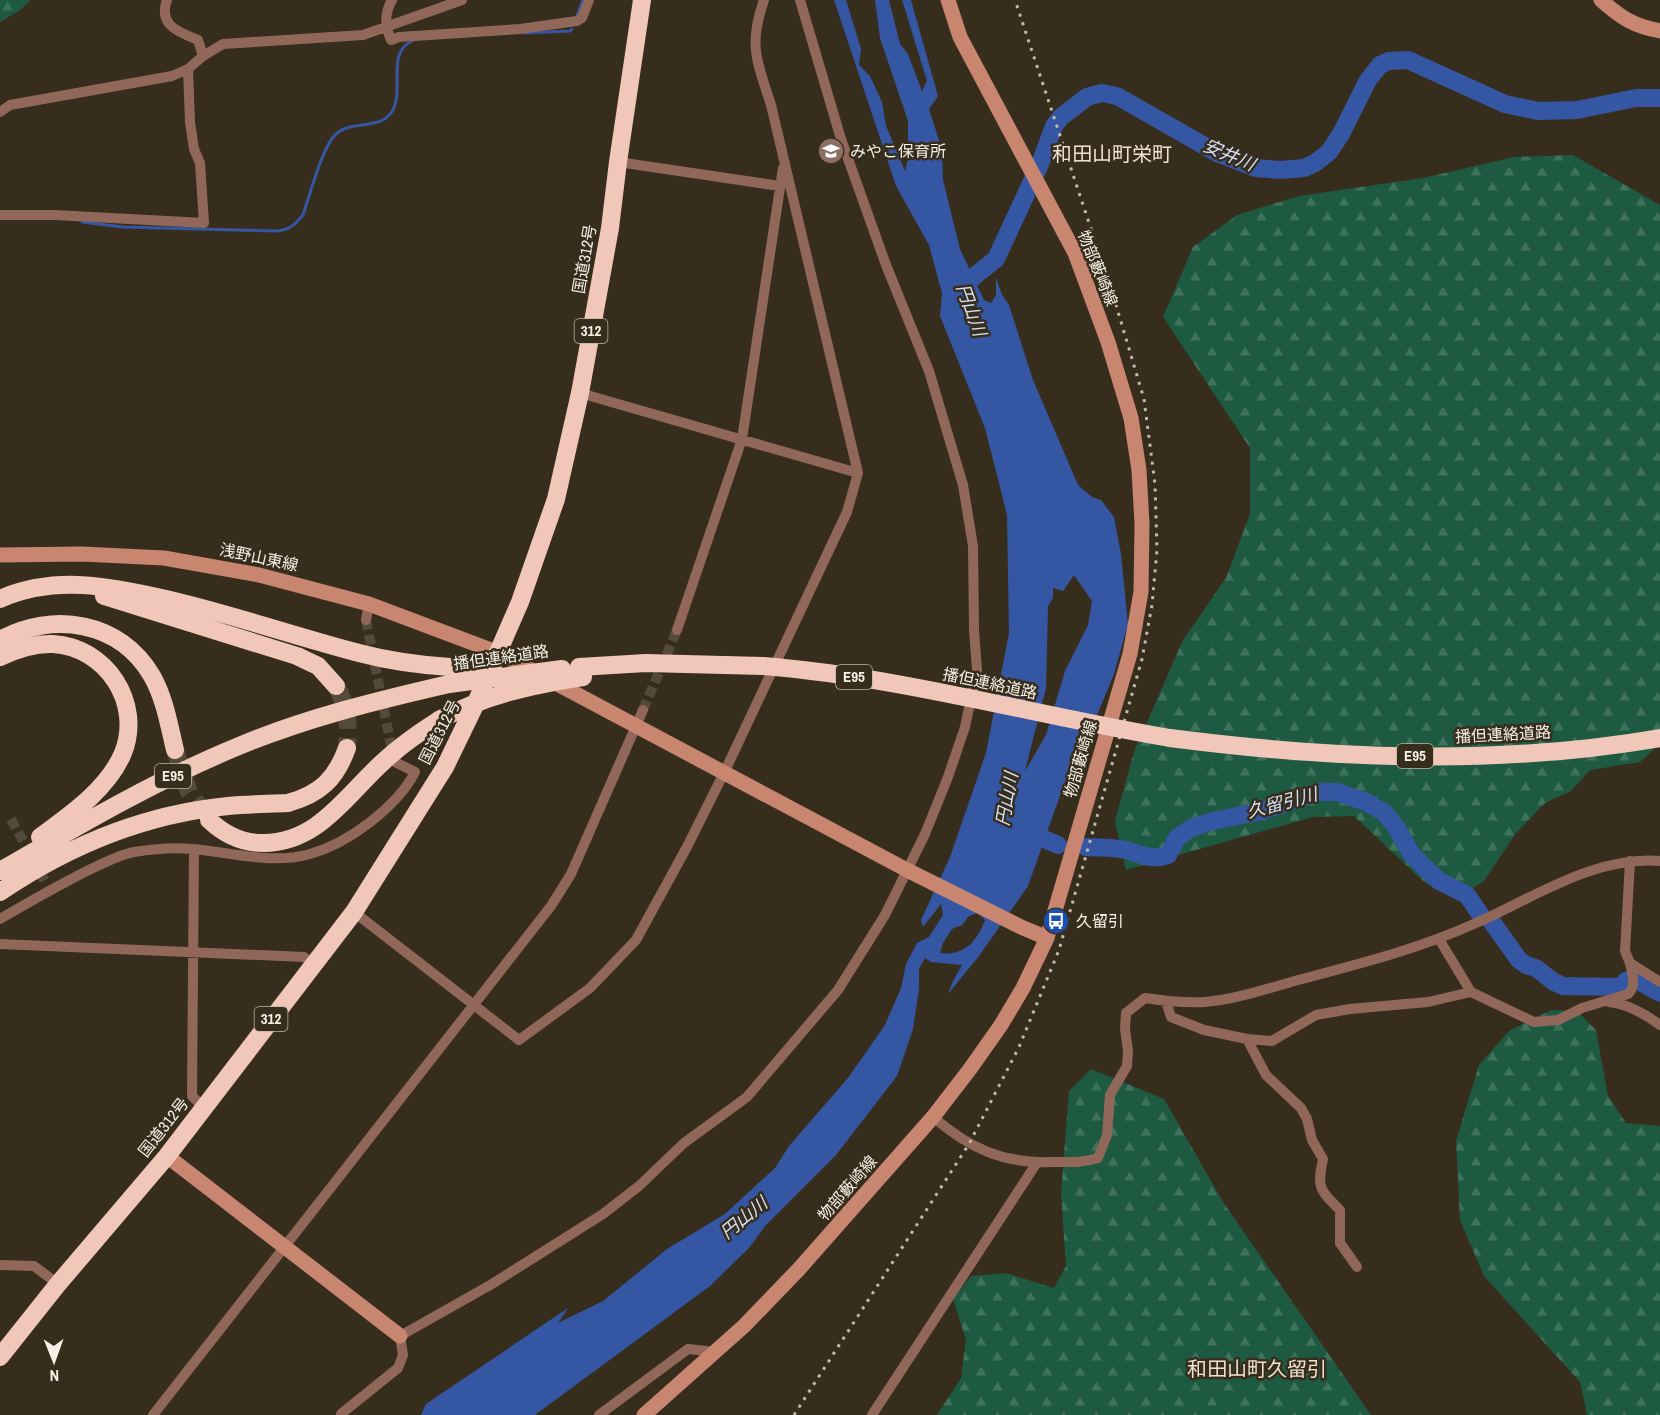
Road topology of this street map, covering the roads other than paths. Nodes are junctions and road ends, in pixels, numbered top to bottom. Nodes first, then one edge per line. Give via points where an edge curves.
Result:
1 (167, 0) edge
2 (392, 0) edge
3 (462, 0) edge
4 (589, 0) edge
5 (642, 0) edge
6 (764, 0) edge
7 (800, 0) edge
8 (948, 0) edge
9 (1601, 0) edge
10 (386, 27) junction
11 (1660, 31) edge
12 (203, 56) junction
13 (188, 69) junction
14 (0, 112) edge
15 (618, 162) junction
16 (784, 165) junction
17 (780, 186) junction
18 (5, 215) edge
19 (580, 393) junction
20 (742, 439) junction
21 (858, 473) junction
22 (0, 555) edge
23 (25, 589) junction
24 (0, 599) edge
25 (677, 630) tunnel mouth
26 (0, 640) edge
27 (499, 653) junction
28 (0, 657) edge
29 (580, 668) junction
30 (449, 676) junction
31 (336, 686) tunnel mouth
32 (643, 710) tunnel mouth
33 (637, 726) junction
34 (1660, 738) edge
35 (346, 748) tunnel mouth
36 (175, 750) tunnel mouth
37 (395, 762) tunnel mouth
38 (724, 774) junction
39 (209, 820) tunnel mouth
40 (194, 849) junction
41 (44, 851) junction
42 (1630, 861) junction
43 (1660, 861) edge
44 (0, 866) edge
45 (911, 872) junction
46 (0, 888) edge
47 (354, 912) junction
48 (0, 920) edge
49 (1047, 938) junction
50 (1440, 939) junction
51 (0, 944) edge
52 (195, 954) junction
53 (314, 964) junction
54 (1631, 972) junction
55 (1660, 982) edge
56 (1472, 992) junction
57 (1166, 1002) junction
58 (1603, 1002) junction
59 (473, 1005) junction
60 (1660, 1025) edge
61 (1247, 1039) junction
62 (202, 1107) junction
63 (933, 1117) junction
64 (167, 1156) junction
65 (1036, 1164) junction
66 (284, 1248) junction
67 (0, 1265) edge
68 (1358, 1268) dead end
69 (58, 1284) junction
70 (400, 1336) junction
71 (1, 1351) edge
72 (715, 1352) junction
73 (341, 1414) edge
74 (153, 1415) edge
75 (599, 1415) edge
76 (644, 1415) edge
77 (872, 1415) edge

1 - 12 street via 167,21 180,33 198,39
2 - 10 street
3 - 10 street
4 - 10 street via 577,21 520,29 391,40
5 - 15 highway, 国道312号 / 312
6 - 16 street via 756,24 755,52
7 - 45 street via 841,139 954,448 973,546 978,670 965,727
8 - 49 main road, 物部藪崎線 via 960,38 1075,253 1120,379 1136,449 1142,525 1141,592 1130,654
9 - 11 main road via 1638,27
10 - 12 street via 363,35 223,44
12 - 13 street
13 - 14 street via 172,76 10,105
13 - 18 street via 190,122 200,163 204,223
15 - 17 street
15 - 19 highway, 国道312号 / 312
16 - 17 street
16 - 21 street
17 - 20 street
19 - 20 street
19 - 27 highway, 国道312号 / 312 via 556,499
20 - 21 street
20 - 25 street
21 - 38 street via 847,512
22 - 27 main road, 浅野山東線 via 82,554 183,561 259,575
23 - 24 highway
23 - 30 highway via 65,584 131,591 222,612
23 - 31 highway via 87,591 283,651 318,666
26 - 36 highway via 34,626 59,623 88,627 115,639 137,656 152,676 164,702
27 - 33 main road, 浅野山東線
27 - 47 highway, 国道312号 / 312 via 445,767
28 - 41 highway via 39,644 78,649 106,668 120,687 128,709 126,743 110,775 75,810
29 - 30 highway, 播但連絡道路 / E95, bridge
29 - 34 highway, 播但連絡道路 / E95, bridge via 717,664 842,675 1170,738 1290,752 1402,756 1525,753
29 - 39 highway, bridge via 500,693 439,720 396,750 332,813 302,835 279,842 246,841 225,833
30 - 41 highway, 播但連絡道路 / E95 via 398,696 240,745 110,808
32 - 33 street
33 - 38 main road, 浅野山東線
33 - 59 street via 571,874 551,906
35 - 41 highway via 331,779 300,799 175,814
37 - 40 street via 415,772 410,782 374,819 329,848 284,857
38 - 45 main road, 浅野山東線
38 - 59 street via 636,940 590,988 519,1040
40 - 48 street via 132,853 105,862 48,887
40 - 52 street
41 - 44 highway
41 - 46 highway
42 - 43 street
42 - 50 street via 1575,877
42 - 54 street via 1625,951
45 - 49 main road, 浅野山東線
45 - 70 street via 838,990 747,1097 684,1143 603,1214
47 - 53 highway, 国道312号 / 312
47 - 59 street
49 - 63 main road, 物部藪崎線 via 1001,1024
50 - 56 street
50 - 57 street via 1257,991 1206,1002
51 - 52 street
52 - 53 street via 304,957
52 - 62 street via 192,1096
53 - 62 highway, 国道312号 / 312
54 - 55 street
54 - 58 street via 1632,990
56 - 58 street via 1534,1022 1558,1020
56 - 61 street via 1428,1002 1316,1015 1272,1041
57 - 61 street via 1171,1017 1204,1030
57 - 65 street via 1145,998 1126,1013 1127,1066 1110,1095 1107,1136 1098,1158
58 - 60 street via 1617,1003
59 - 66 street
61 - 68 street via 1266,1075 1301,1108 1307,1119 1312,1140 1323,1159 1319,1181 1325,1196 1340,1210 1340,1243
62 - 64 highway, 国道312号 / 312
63 - 65 street via 952,1134 981,1150
63 - 72 main road, 物部藪崎線 via 799,1269
64 - 66 main road
64 - 69 highway, 国道312号 / 312
65 - 77 street
66 - 70 main road
66 - 74 street
67 - 69 street via 34,1266
69 - 71 highway, 国道312号 / 312
70 - 73 street via 403,1355 398,1368
72 - 75 street via 688,1349
72 - 76 main road, 物部藪崎線

